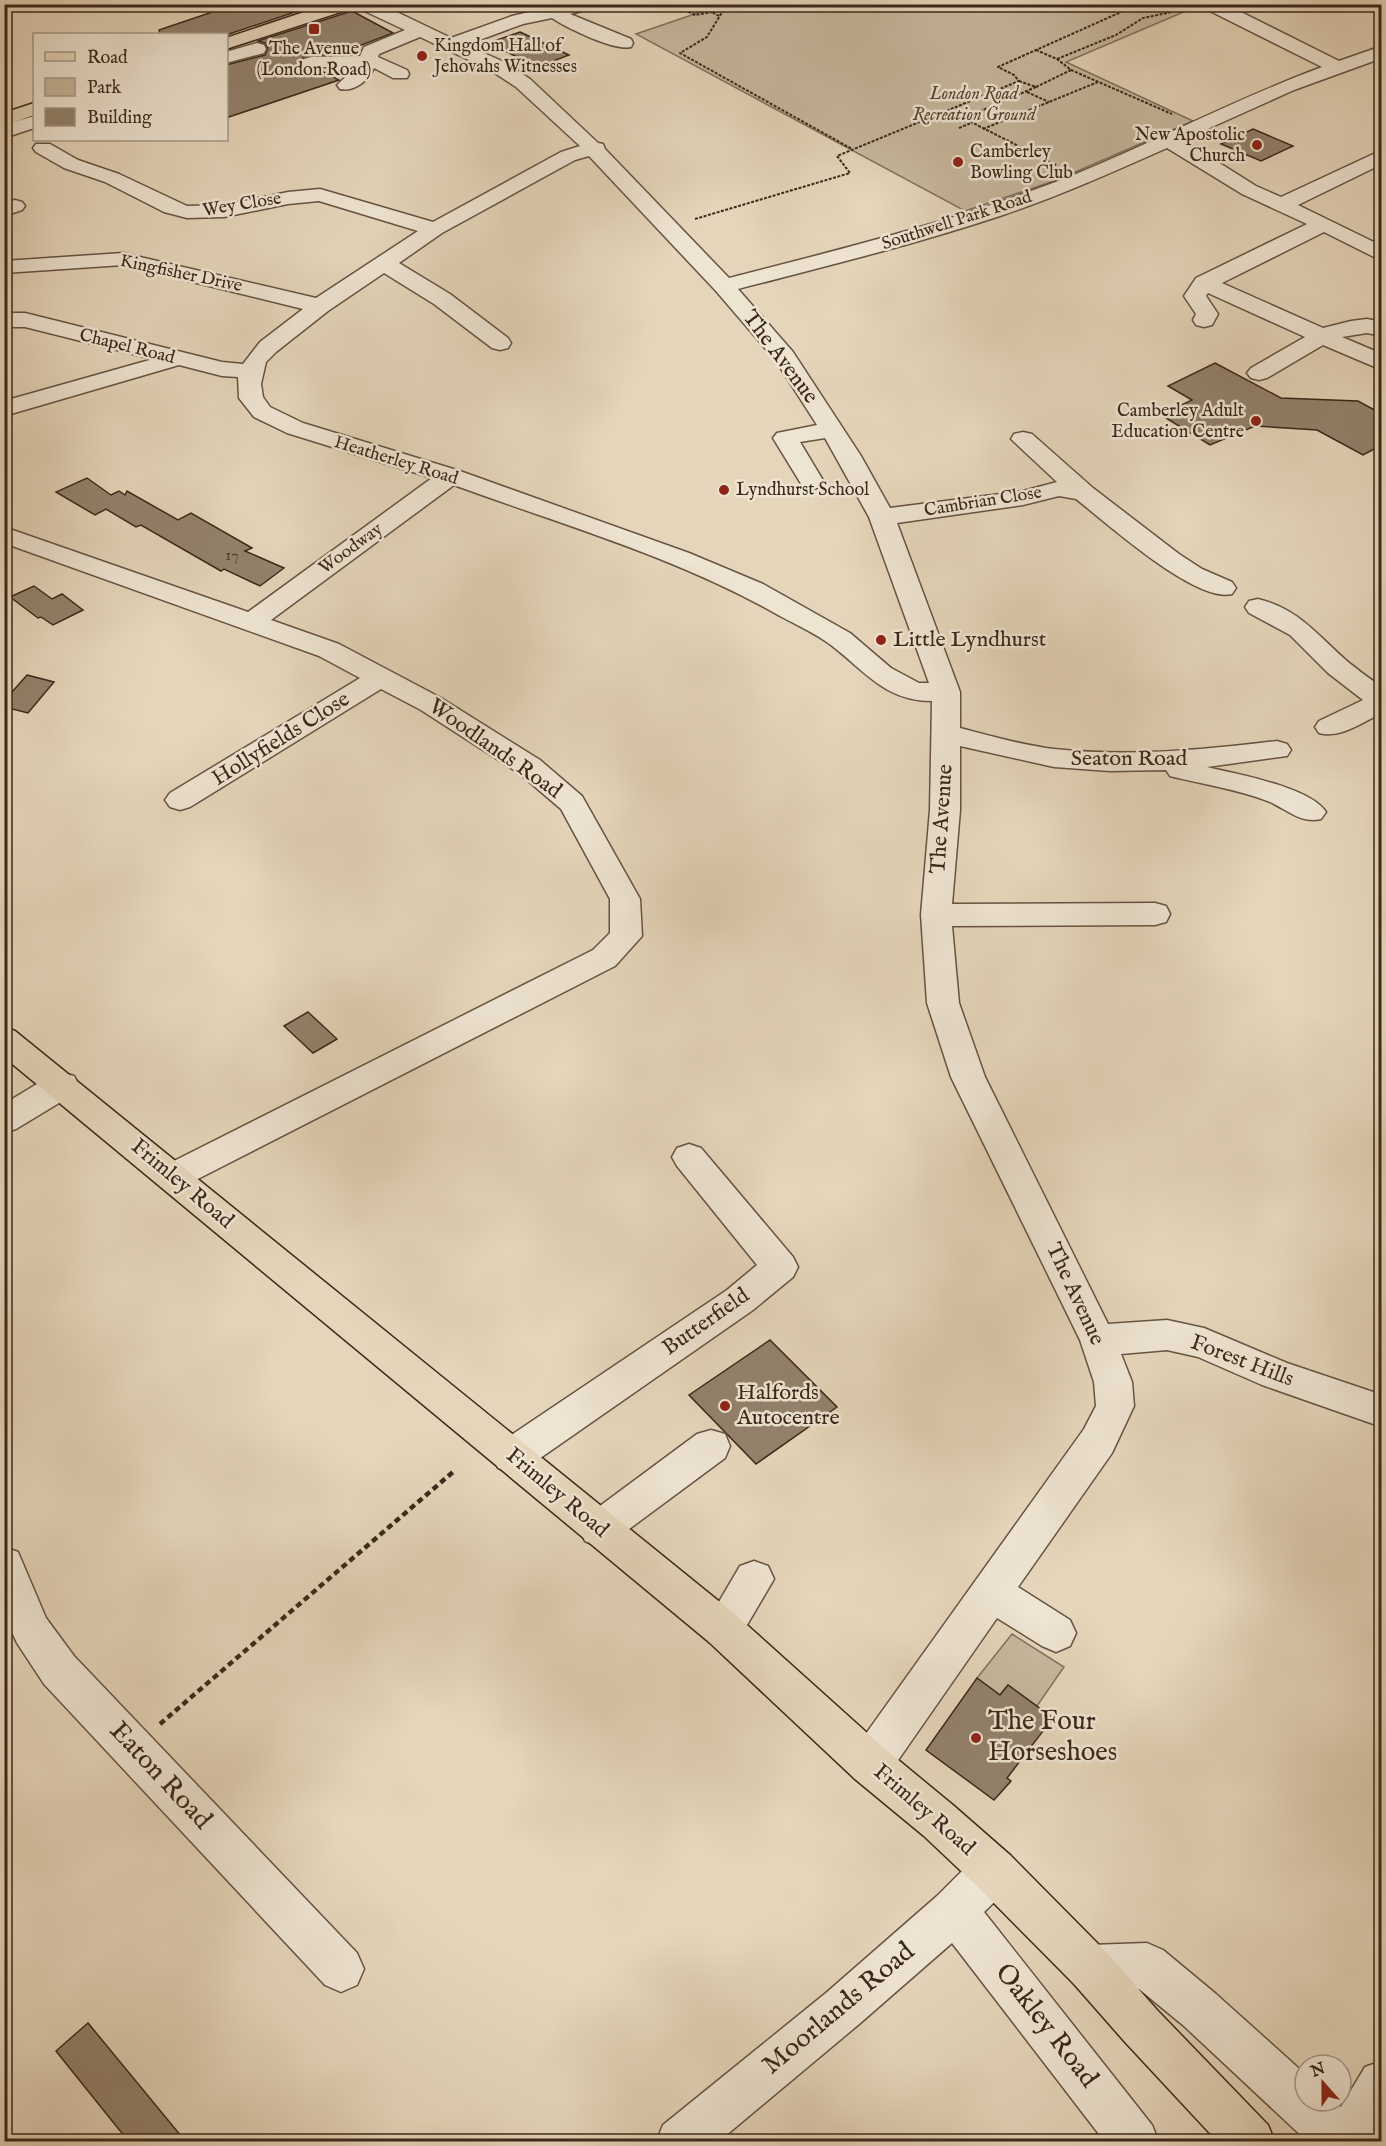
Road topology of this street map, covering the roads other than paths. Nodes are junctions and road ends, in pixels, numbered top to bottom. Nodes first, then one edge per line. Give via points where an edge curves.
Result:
1 (347, 4) edge
2 (364, 4) edge
3 (588, 4) edge
4 (1213, 5) edge
5 (502, 9) dead end
6 (554, 11) junction
7 (518, 20) junction
8 (421, 30) junction
9 (228, 43) edge
10 (624, 43) dead end
11 (451, 44) junction
12 (257, 49) dead end
13 (1382, 51) edge
14 (228, 57) edge
15 (366, 61) junction
16 (312, 63) dead end
17 (1346, 64) junction
18 (400, 74) dead end
19 (1382, 74) edge
20 (347, 85) dead end
21 (33, 109) edge
22 (4, 120) edge
23 (33, 122) edge
24 (1167, 130) junction
25 (4, 132) edge
26 (596, 148) junction
27 (44, 156) dead end
28 (1382, 156) edge
29 (1281, 205) junction
30 (1324, 224) junction
31 (435, 229) junction
32 (1382, 255) edge
33 (384, 263) junction
34 (4, 267) edge
35 (1184, 272) dead end
36 (1204, 283) junction
37 (724, 286) junction
38 (320, 306) junction
39 (4, 320) edge
40 (1204, 320) dead end
41 (1382, 329) edge
42 (1323, 337) junction
43 (500, 343) dead end
44 (176, 359) junction
45 (1382, 363) edge
46 (251, 371) junction
47 (1259, 373) dead end
48 (4, 408) edge
49 (832, 429) junction
50 (1050, 430) dead end
51 (451, 476) junction
52 (812, 482) dead end
53 (1084, 493) junction
54 (882, 517) junction
55 (4, 534) edge
56 (252, 622) junction
57 (381, 677) junction
58 (946, 692) junction
59 (1382, 702) edge
60 (1329, 727) dead end
61 (947, 734) junction
62 (1277, 750) dead end
63 (1152, 763) junction
64 (180, 800) dead end
65 (1311, 812) dead end
66 (1155, 914) dead end
67 (936, 915) junction
68 (4, 1039) edge
69 (62, 1085) junction
70 (4, 1119) edge
71 (689, 1157) dead end
72 (174, 1176) junction
73 (1098, 1340) junction
74 (1382, 1411) edge
75 (711, 1446) dead end
76 (512, 1456) junction
77 (599, 1529) junction
78 (4, 1565) edge
79 (754, 1579) dead end
80 (992, 1593) junction
81 (723, 1629) junction
82 (1056, 1633) dead end
83 (870, 1764) junction
84 (994, 1871) junction
85 (953, 1912) junction
86 (1090, 1968) junction
87 (341, 1969) dead end
88 (1382, 2084) edge
89 (680, 2142) edge
90 (1135, 2142) edge
91 (1251, 2142) edge
92 (1345, 2142) edge

1 - 9 main road
2 - 8 street, The Avenue
3 - 6 street
4 - 17 street
5 - 7 street
6 - 7 street
6 - 10 street
7 - 11 street
8 - 11 street, The Avenue
8 - 15 street via 371,51
11 - 26 street, The Avenue via 523,83
12 - 14 street
13 - 17 street, Southwell Park Road
15 - 16 street
15 - 18 street
15 - 20 street via 363,72
17 - 19 street
17 - 24 street, Southwell Park Road
21 - 22 main road
23 - 25 street
24 - 29 street via 1181,146 1220,174
24 - 37 street, Southwell Park Road via 1084,178 970,219
26 - 31 street via 568,156
26 - 37 street, The Avenue
27 - 31 street, Wey Close via 112,178 187,212 224,211 320,195
28 - 29 street
29 - 30 street
30 - 32 street
30 - 36 street
31 - 33 street
33 - 38 street
33 - 43 street via 442,299
34 - 38 street, Kingfisher Drive via 123,259
35 - 36 street via 1191,282
36 - 40 street via 1195,296 1206,314
36 - 42 street
37 - 49 street, The Avenue via 785,357
38 - 46 street via 268,348
39 - 44 street, Chapel Road via 25,320
41 - 42 street via 1344,327
42 - 45 street
42 - 47 street
44 - 46 street, Chapel Road
44 - 48 street
46 - 51 street, Heatherley Road via 251,398 273,419
49 - 52 street via 785,438
49 - 54 street, The Avenue
50 - 53 street, Cambrian Close via 1011,443
51 - 56 street, Woodway
51 - 58 street, Heatherley Road via 610,532 754,590 840,639 881,674 904,687 915,692
53 - 54 street, Cambrian Close via 1059,489 1023,498
53 - 59 street, Cambrian Close via 1193,575 1223,588 1220,600 1232,608 1258,607 1299,629
54 - 58 street, The Avenue
55 - 56 street, Woodlands Road
56 - 57 street, Woodlands Road via 329,650
57 - 64 street, Hollyfields Close
57 - 72 street, Woodlands Road via 530,767 572,803 625,899 626,936 604,958
58 - 61 street, The Avenue
59 - 60 street, Cambrian Close
61 - 63 street, Seaton Road via 1052,758
61 - 67 street, The Avenue
62 - 63 street, Seaton Road
63 - 65 street via 1279,795
66 - 67 street
67 - 73 street, The Avenue via 943,1003 969,1077
68 - 69 main road, Frimley Road
69 - 70 street
69 - 72 main road, Frimley Road
71 - 76 street, Butterfield via 780,1267 740,1300
72 - 76 main road, Frimley Road
73 - 74 street, Forest Hills via 1167,1335 1204,1342 1275,1374
73 - 80 street, The Avenue via 1113,1382 1115,1406 1098,1441
75 - 77 street
76 - 77 main road, Frimley Road
77 - 81 main road, Frimley Road
78 - 87 street, Eaton Road via 31,1630 59,1670
79 - 81 street
80 - 82 street
80 - 83 street, The Avenue
81 - 83 main road, Frimley Road
83 - 84 main road, Frimley Road
84 - 85 street, Moorlands Road
84 - 86 main road, Frimley Road
85 - 89 street, Moorlands Road
85 - 90 street, Oakley Road
86 - 91 main road, Frimley Road
86 - 92 street via 1147,1966
88 - 92 street

